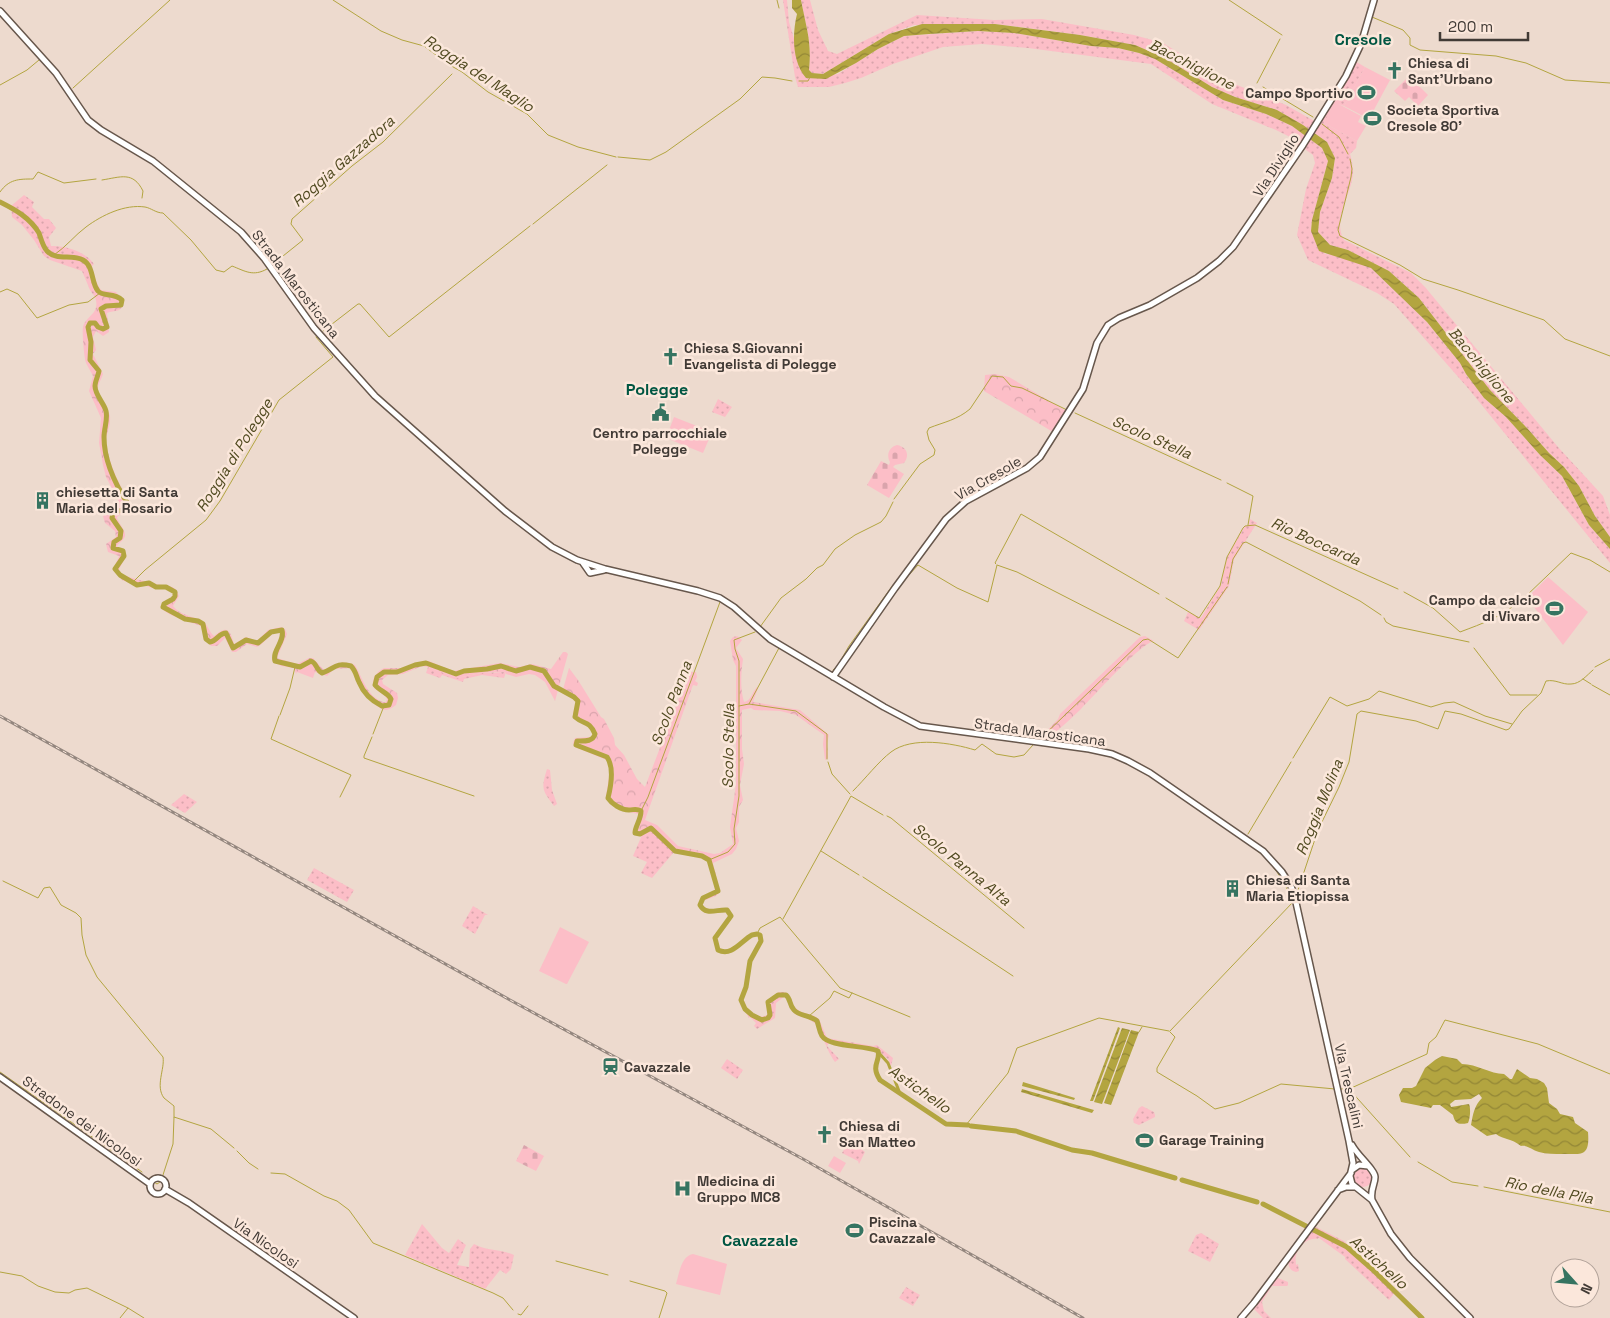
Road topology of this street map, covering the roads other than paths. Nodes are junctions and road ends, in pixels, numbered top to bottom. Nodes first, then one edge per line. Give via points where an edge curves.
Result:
1 (1374, 0) edge
2 (0, 11) edge
3 (1150, 305) joint
4 (833, 677) junction
5 (1326, 1036) joint
6 (0, 1077) edge
7 (1350, 1141) junction
8 (1368, 1166) junction
9 (1352, 1171) junction
10 (150, 1184) junction
11 (1372, 1185) junction
12 (1357, 1188) junction
13 (165, 1189) junction
14 (1337, 1190) junction
15 (1372, 1200) junction
16 (354, 1318) edge
17 (1241, 1318) edge
18 (1470, 1318) edge

1 - 3 main road, Via Diviglio via 1354,60 1234,247 1207,271
2 - 4 main road, Strada Marosticana via 56,73 88,120 154,161 249,239 314,328 385,406 513,518 552,546 592,568 720,598 733,605 766,637
3 - 4 main road, Via Cresole via 1119,318 1104,331 1084,389 1040,457 1023,471 966,501 946,519
4 - 5 main road, Strada Marosticana via 920,726 1089,749 1123,758 1250,842 1268,856 1291,886
5 - 7 main road, Via Trescalini
6 - 10 main road, Stradone dei Nicolosi
7 - 8 main road, Via Trescalini
7 - 9 main road, Via Trescalini
8 - 9 main road via 1359,1165
8 - 11 main road via 1375,1176
9 - 12 main road via 1350,1180
9 - 14 main road
10 - 13 main road, Stradone dei Nicolosi via 156,1193
10 - 13 main road, Stradone dei Nicolosi via 155,1178 161,1178
11 - 12 main road via 1366,1189
11 - 15 main road
12 - 14 main road
12 - 15 main road
13 - 16 main road, Via Nicolosi
14 - 17 main road
15 - 18 main road via 1388,1230 1410,1258

